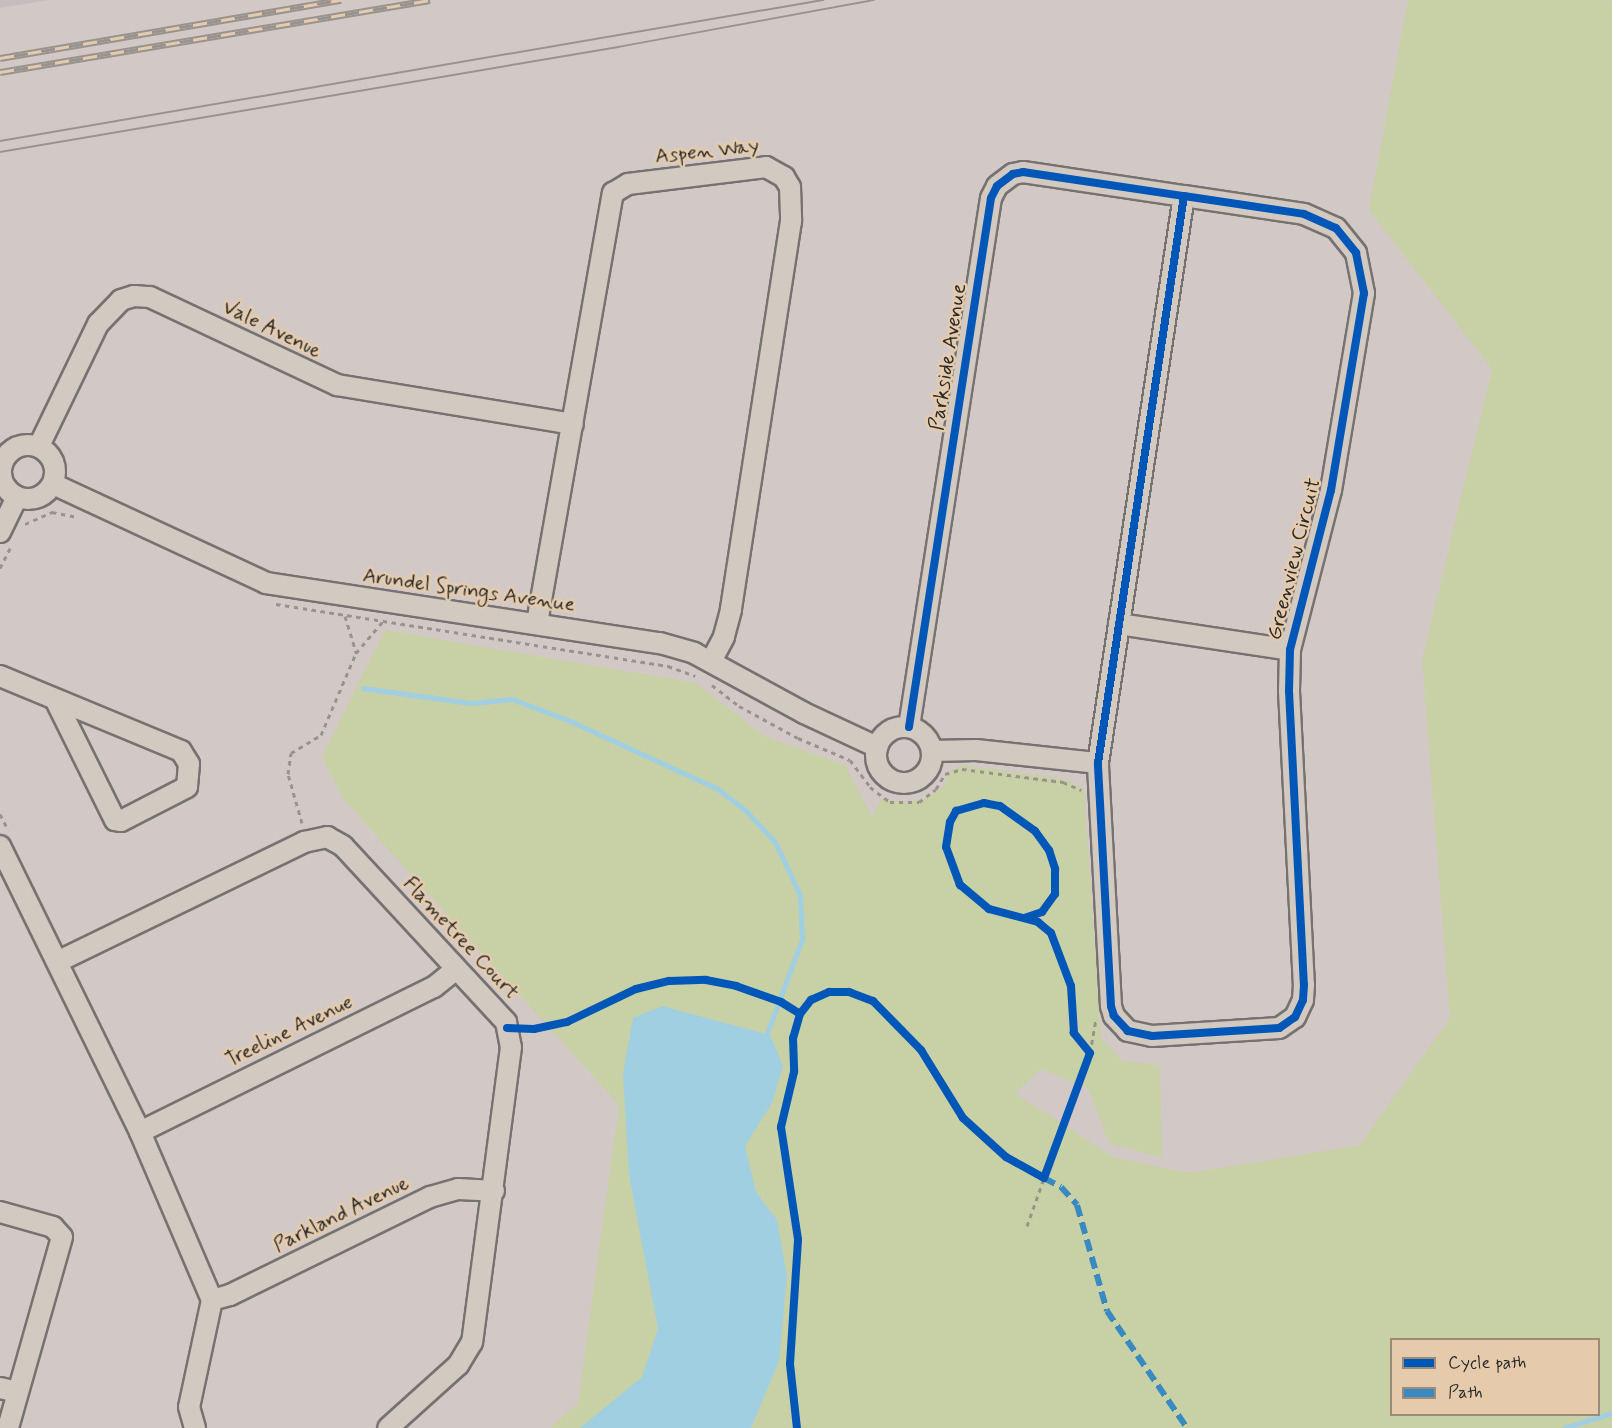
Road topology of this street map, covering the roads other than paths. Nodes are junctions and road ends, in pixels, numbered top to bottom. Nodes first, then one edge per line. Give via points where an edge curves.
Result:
1 (1184, 196) junction
2 (573, 424) junction
3 (39, 446) junction
4 (2, 458) edge
5 (53, 484) junction
6 (17, 497) junction
7 (10, 534) edge
8 (537, 623) junction
9 (1119, 624) junction
10 (1290, 650) junction
11 (706, 669) junction
12 (0, 676) edge
13 (56, 701) junction
14 (909, 727) junction
15 (877, 747) junction
16 (932, 751) junction
17 (1098, 763) junction
18 (5, 840) edge
19 (57, 962) junction
20 (456, 969) junction
21 (140, 1132) junction
22 (494, 1191) junction
23 (0, 1212) edge
24 (212, 1300) junction
25 (9, 1390) edge
26 (8, 1428) edge
27 (195, 1428) edge
28 (388, 1428) edge

1 - 9 street, Greenview Circuit
1 - 10 street, Greenview Circuit via 1322,219 1348,240 1362,273 1362,318 1343,429
1 - 14 street, Parkside Avenue via 1023,172 996,186 991,198
2 - 3 street, Vale Avenue via 337,385 150,297 134,296 121,300 98,324
2 - 8 street, Aspen Way
2 - 11 street, Aspen Way via 606,215 613,193 628,184 754,166 776,170 784,177 793,200 791,221 731,610 724,637
3 - 4 street via 15,447
3 - 5 street via 55,466
4 - 6 street via 4,485
5 - 6 street via 41,496
5 - 8 street, Arundel Springs Avenue via 266,583
6 - 7 street
8 - 11 street, Arundel Springs Avenue via 660,643
9 - 10 street
9 - 17 street, Greenview Circuit
10 - 17 street, Greenview Circuit via 1304,985 1300,1010 1288,1023 1279,1028 1152,1036 1128,1031 1119,1024 1111,1006
11 - 15 street, Arundel Springs Avenue
12 - 13 street
13 - 13 street via 181,751 189,764 187,787 121,821 115,820
14 - 15 street via 889,731
14 - 16 street via 924,735
15 - 16 street via 882,773 898,782 923,776
16 - 17 street via 976,750
18 - 19 street
19 - 20 street, Flametree Court via 304,842 327,837 343,846
19 - 21 street
20 - 21 street, Treeline Avenue via 434,987
20 - 22 street, Flametree Court via 506,1022 511,1047
21 - 24 street
22 - 24 street, Parkland Avenue via 458,1189 430,1197 230,1295
22 - 28 street, Flametree Court via 467,1355
23 - 25 street via 53,1227 62,1237
24 - 27 street via 189,1407
25 - 26 street

